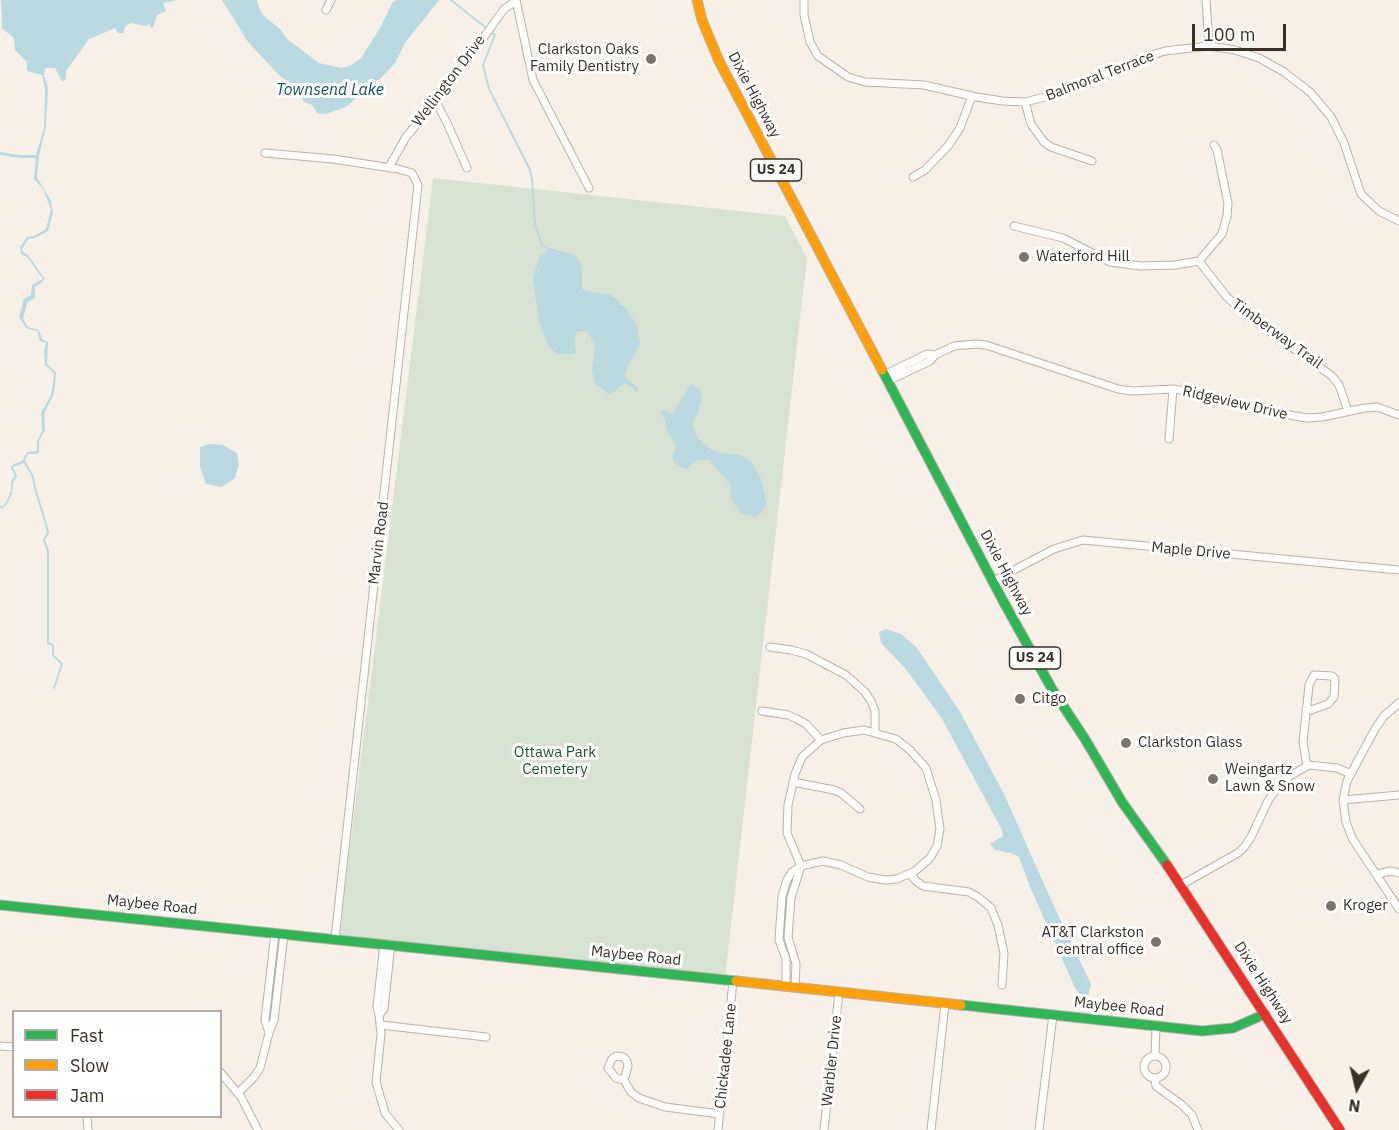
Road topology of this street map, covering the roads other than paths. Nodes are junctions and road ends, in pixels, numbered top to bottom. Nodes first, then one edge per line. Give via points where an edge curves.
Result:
1 (331, 0) edge
2 (516, 0) edge
3 (697, 0) edge
4 (804, 0) edge
5 (1206, 0) edge
6 (326, 10) dead end
7 (1209, 46) junction
8 (972, 96) junction
9 (436, 102) junction
10 (1025, 102) junction
11 (1214, 145) dead end
12 (265, 153) dead end
13 (1092, 161) dead end
14 (389, 167) junction
15 (467, 168) dead end
16 (913, 177) dead end
17 (590, 188) dead end
18 (1399, 221) edge
19 (1014, 226) dead end
20 (1199, 261) junction
21 (886, 378) junction
22 (1173, 389) junction
23 (1348, 411) junction
24 (1399, 415) edge
25 (1169, 439) dead end
26 (1399, 570) edge
27 (993, 581) junction
28 (770, 647) dead end
29 (1399, 703) edge
30 (1306, 709) junction
31 (762, 711) dead end
32 (875, 732) junction
33 (821, 740) junction
34 (1307, 766) junction
35 (1351, 774) junction
36 (793, 782) junction
37 (1399, 795) edge
38 (1343, 800) junction
39 (860, 809) dead end
40 (801, 866) junction
41 (1399, 873) edge
42 (910, 874) junction
43 (1377, 874) junction
44 (1181, 885) junction
45 (782, 896) junction
46 (791, 898) junction
47 (0, 905) edge
48 (1398, 906) edge
49 (279, 933) junction
50 (334, 939) junction
51 (387, 944) junction
52 (795, 956) junction
53 (786, 959) junction
54 (733, 981) junction
55 (1002, 985) dead end
56 (268, 988) junction
57 (791, 988) junction
58 (278, 989) junction
59 (839, 993) junction
60 (945, 1004) junction
61 (1265, 1014) junction
62 (1053, 1015) junction
63 (381, 1025) junction
64 (1156, 1026) junction
65 (268, 1033) junction
66 (486, 1037) dead end
67 (1155, 1056) junction
68 (222, 1074) edge
69 (1155, 1078) junction
70 (624, 1080) dead end
71 (238, 1093) junction
72 (720, 1114) junction
73 (258, 1130) edge
74 (399, 1130) edge
75 (718, 1130) edge
76 (824, 1130) edge
77 (931, 1130) edge
78 (1039, 1130) edge
79 (1198, 1130) edge
80 (1340, 1130) edge

1 - 6 street
2 - 9 street, Wellington Drive via 504,9
2 - 17 street via 533,80
3 - 21 main road, Dixie Highway / US 24 via 719,61
4 - 8 street, Balmoral Terrace via 810,42 818,56 848,76 865,82 924,85
5 - 7 street
7 - 10 street, Balmoral Terrace via 1165,51 1070,91
7 - 18 street, Balmoral Terrace via 1259,57 1310,92 1331,117 1361,194 1379,211
8 - 10 street, Balmoral Terrace
8 - 16 street via 960,128 948,146 926,170
9 - 14 street, Wellington Drive via 406,137
9 - 15 street
10 - 13 street via 1031,124 1044,142
11 - 20 street via 1228,203 1227,216 1222,234
12 - 14 street
14 - 50 street, Marvin Road via 412,173 418,192
19 - 20 street via 1063,238 1110,262 1141,266
20 - 23 street, Timberway Trail via 1245,314 1332,376
21 - 22 street, Ridgeview Drive via 930,361 935,354 954,346 986,345 1118,389
21 - 27 main road, Dixie Highway / US 24
22 - 23 street, Ridgeview Drive via 1289,416 1322,417
22 - 25 street
23 - 24 street, Ridgeview Drive via 1377,407
26 - 27 street, Maple Drive via 1083,540 1054,549
27 - 44 main road, Dixie Highway / US 24 via 1122,802
28 - 32 street via 806,654 846,675 871,701
29 - 35 street via 1384,716
30 - 30 street via 1312,678 1332,676 1334,696 1328,704
30 - 34 street via 1303,742
31 - 33 street via 797,719
32 - 33 street via 853,731
32 - 42 street via 896,739 915,755 926,768 936,800 940,829 937,846 930,858
33 - 36 street via 802,757
34 - 35 street via 1326,766
34 - 44 street via 1279,785 1238,853
35 - 38 street
36 - 39 street via 834,790
36 - 40 street via 787,833
37 - 38 street
38 - 43 street via 1352,838
40 - 42 street via 833,862 885,880
40 - 45 street via 786,880
40 - 46 street
41 - 43 street
42 - 55 street via 923,886 969,892 991,908 1004,953
43 - 48 street
44 - 61 main road, Dixie Highway / US 24
45 - 46 street
45 - 53 street via 779,940
46 - 52 street via 788,937
47 - 49 main road, Maybee Road
49 - 50 main road, Maybee Road
49 - 56 street
49 - 58 street
50 - 51 main road, Maybee Road
51 - 54 main road, Maybee Road
51 - 63 street via 377,1007
52 - 53 street
52 - 57 street
53 - 57 street
54 - 57 main road, Maybee Road
54 - 72 street, Chickadee Lane
56 - 58 street
56 - 65 street
57 - 59 main road, Maybee Road
58 - 65 street
59 - 60 main road, Maybee Road
59 - 76 street, Warbler Drive
60 - 62 main road, Maybee Road
60 - 77 street
61 - 64 main road, Maybee Road via 1213,1032
61 - 80 main road, Dixie Highway / US 24
62 - 64 main road, Maybee Road
62 - 78 street
63 - 66 street
63 - 74 street via 376,1082 385,1113
64 - 67 street
65 - 71 street via 260,1068
67 - 69 street via 1163,1060 1166,1068 1163,1075
67 - 69 street via 1147,1059 1144,1067 1147,1075
68 - 71 street
69 - 79 street via 1156,1086 1182,1105
70 - 72 street via 632,1092 652,1104
71 - 73 street
72 - 75 street, Chickadee Lane

